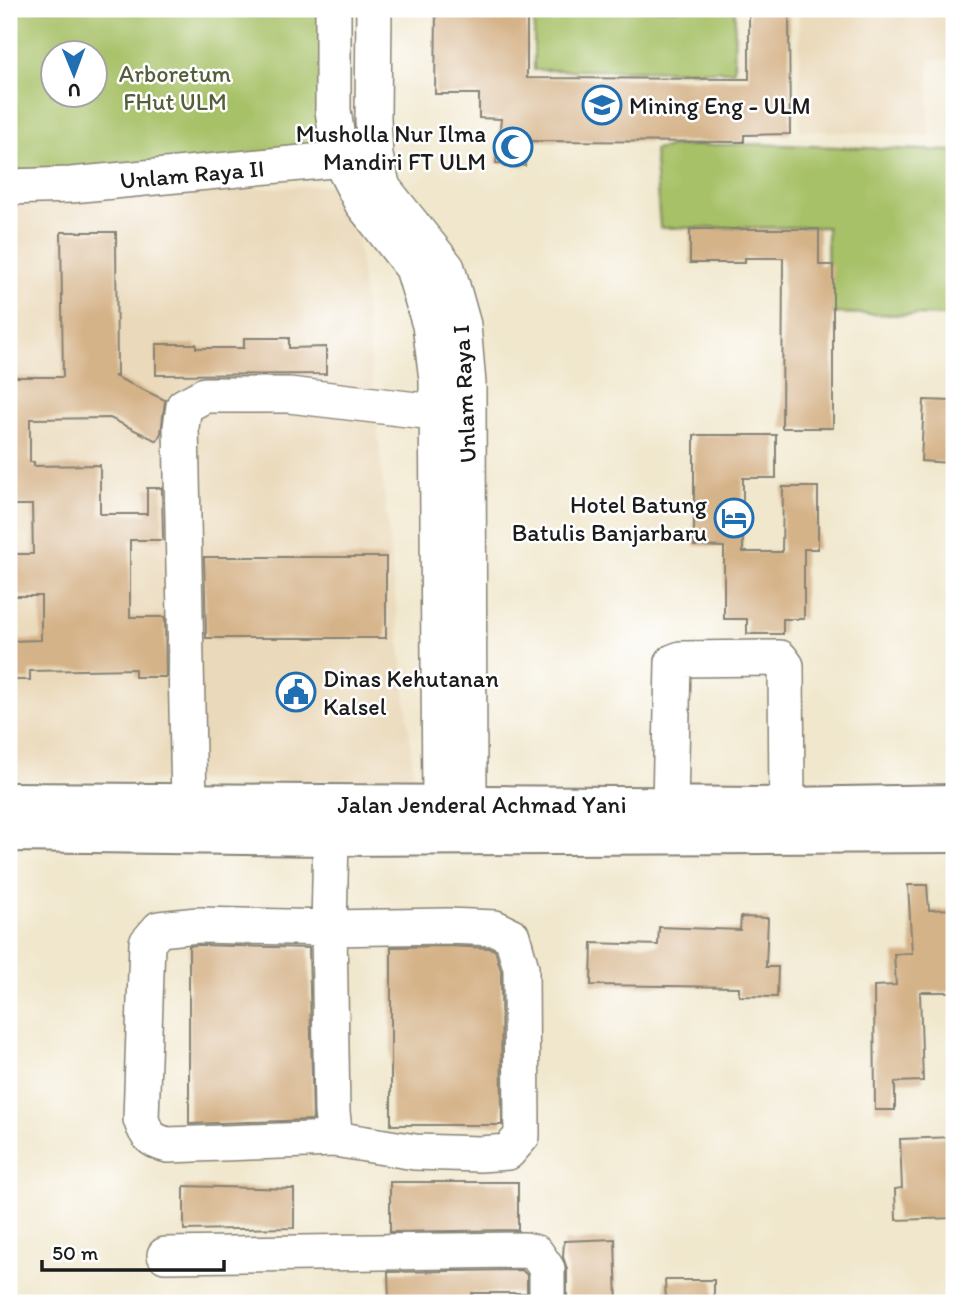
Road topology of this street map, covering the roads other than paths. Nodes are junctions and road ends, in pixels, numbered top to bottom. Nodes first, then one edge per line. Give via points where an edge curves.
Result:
1 (333, 9) edge
2 (374, 9) edge
3 (375, 156) junction
4 (340, 160) junction
5 (9, 187) edge
6 (453, 414) junction
7 (9, 802) edge
8 (189, 802) junction
9 (455, 803) junction
10 (954, 804) edge
11 (670, 806) junction
12 (787, 807) junction
13 (9, 832) edge
14 (954, 833) edge
15 (331, 836) junction
16 (329, 928) junction
17 (335, 1139) junction
18 (164, 1255) dead end
19 (547, 1303) edge

1 - 4 street, Unlam Raya I via 333,110
2 - 3 street, Unlam Raya I
3 - 4 street, Unlam Raya II
3 - 6 street, Unlam Raya I via 383,188 447,268 463,324
4 - 5 street, Unlam Raya II
4 - 6 street, Unlam Raya I via 362,203 413,268 429,325 437,379
6 - 8 street via 289,395 205,395 184,406
6 - 9 street, Unlam Raya I
7 - 8 highway, Jalan Jenderal Achmad Yani
8 - 9 highway, Jalan Jenderal Achmad Yani
9 - 11 highway, Jalan Jenderal Achmad Yani
10 - 12 highway, Jalan Jenderal Achmad Yani
11 - 12 highway, Jalan Jenderal Achmad Yani
11 - 12 street via 673,662 780,658 786,666
13 - 15 highway, Jalan Jenderal Achmad Yani
14 - 15 highway, Jalan Jenderal Achmad Yani
15 - 16 street
16 - 17 street
16 - 17 street via 198,925 159,929 147,943 141,1119 154,1142 168,1144
16 - 17 street via 495,928 512,936 521,968 522,1136 508,1152 415,1152
18 - 19 street via 525,1250 536,1253 547,1269

